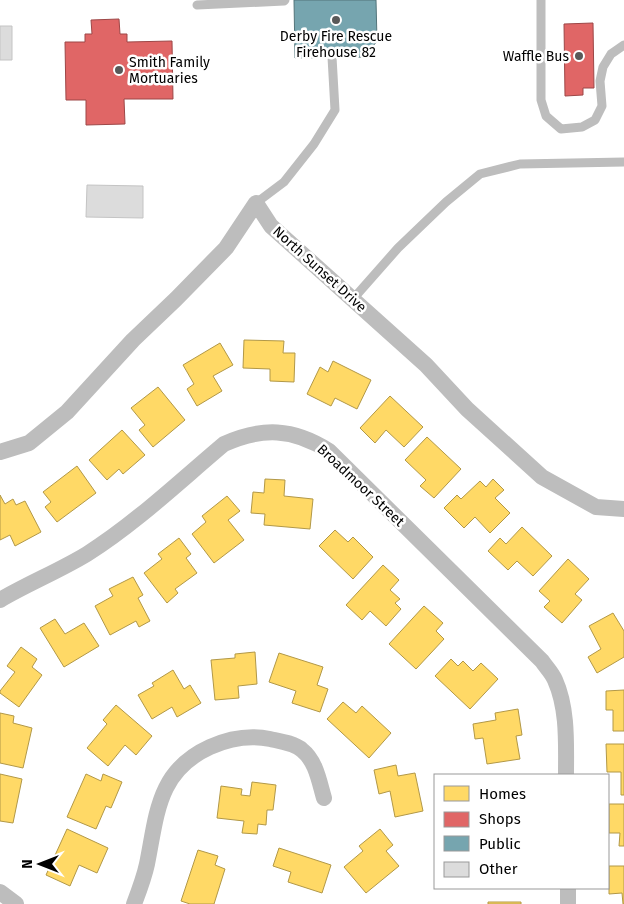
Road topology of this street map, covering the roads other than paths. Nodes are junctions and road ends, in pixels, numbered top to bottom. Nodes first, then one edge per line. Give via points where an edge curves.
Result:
1 (285, 0) edge
2 (541, 0) edge
3 (197, 5) dead end
4 (624, 46) edge
5 (332, 57) dead end
6 (624, 162) edge
7 (256, 203) junction
8 (353, 299) junction
9 (0, 452) edge
10 (624, 509) edge
11 (0, 600) edge
12 (566, 774) edge
13 (324, 798) dead end
14 (568, 889) edge
15 (0, 892) edge
16 (16, 904) edge
17 (134, 904) edge
18 (568, 904) edge

1 - 3 lane
2 - 4 lane via 541,100 546,116 561,129 582,127 595,120 602,106 600,81 603,67 611,54
5 - 7 lane via 334,110 314,144 284,182
6 - 8 lane via 520,164 480,174 398,248
7 - 8 street, North Sunset Drive via 271,226
7 - 9 street via 226,248 133,340 67,412 29,442
8 - 10 street, North Sunset Drive via 542,477 596,507
11 - 12 street, Broadmoor Street via 88,553 224,444 263,432 296,435 329,451 542,661 555,678 561,696
13 - 17 street via 315,768 302,750 288,743 241,738 197,753 185,762 164,794 156,815 147,866
14 - 18 street
15 - 16 street

